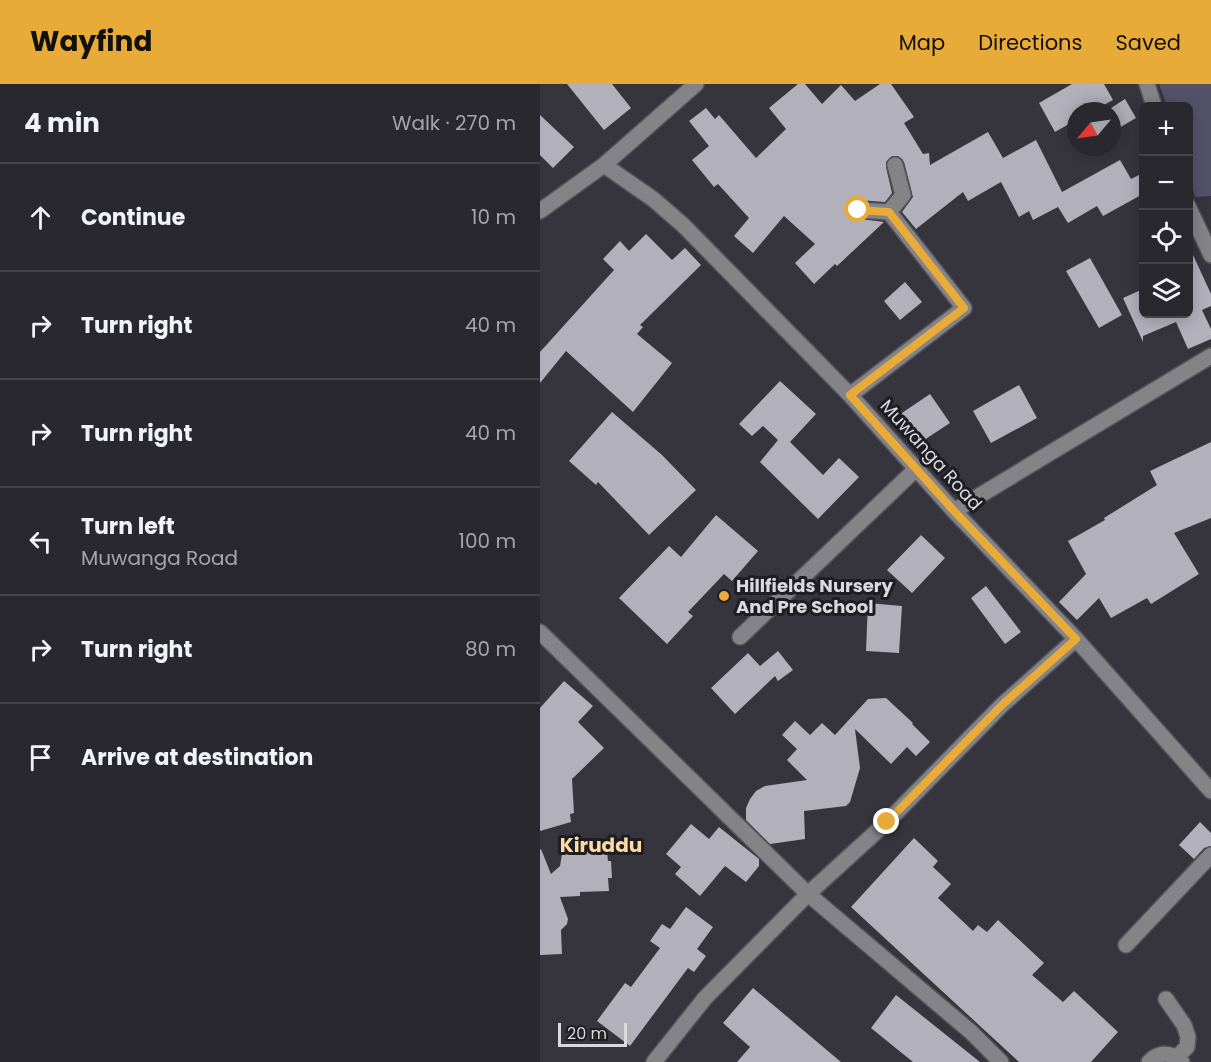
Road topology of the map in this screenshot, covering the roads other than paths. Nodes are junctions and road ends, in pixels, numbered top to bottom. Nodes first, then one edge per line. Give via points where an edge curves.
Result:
1 (696, 84) edge
2 (1147, 84) edge
3 (1153, 102) edge
4 (604, 165) junction
5 (895, 165) dead end
6 (858, 210) dead end
7 (1190, 210) edge
8 (540, 211) edge
9 (889, 212) junction
10 (1211, 255) edge
11 (1211, 356) edge
12 (850, 395) junction
13 (916, 469) junction
14 (954, 511) junction
15 (540, 632) edge
16 (740, 637) dead end
17 (1076, 639) junction
18 (1211, 791) edge
19 (1211, 855) edge
20 (808, 894) junction
21 (1126, 945) dead end
22 (1166, 999) dead end
23 (1180, 1059) edge
24 (654, 1062) edge
25 (1001, 1062) edge
26 (1149, 1062) edge

1 - 4 street
2 - 3 street
4 - 8 street
4 - 12 street, Muwanga Road via 653,198 683,225
5 - 9 street via 903,195
6 - 9 street
7 - 10 street
9 - 12 street via 964,308
11 - 14 street
12 - 13 street, Muwanga Road
13 - 14 street, Muwanga Road
13 - 16 street
14 - 17 street, Muwanga Road
15 - 20 street
17 - 18 street, Muwanga Road
17 - 20 street via 1002,705 887,822
19 - 21 street
20 - 24 street via 705,998
20 - 25 street
22 - 23 street via 1188,1037
23 - 26 street via 1167,1053

